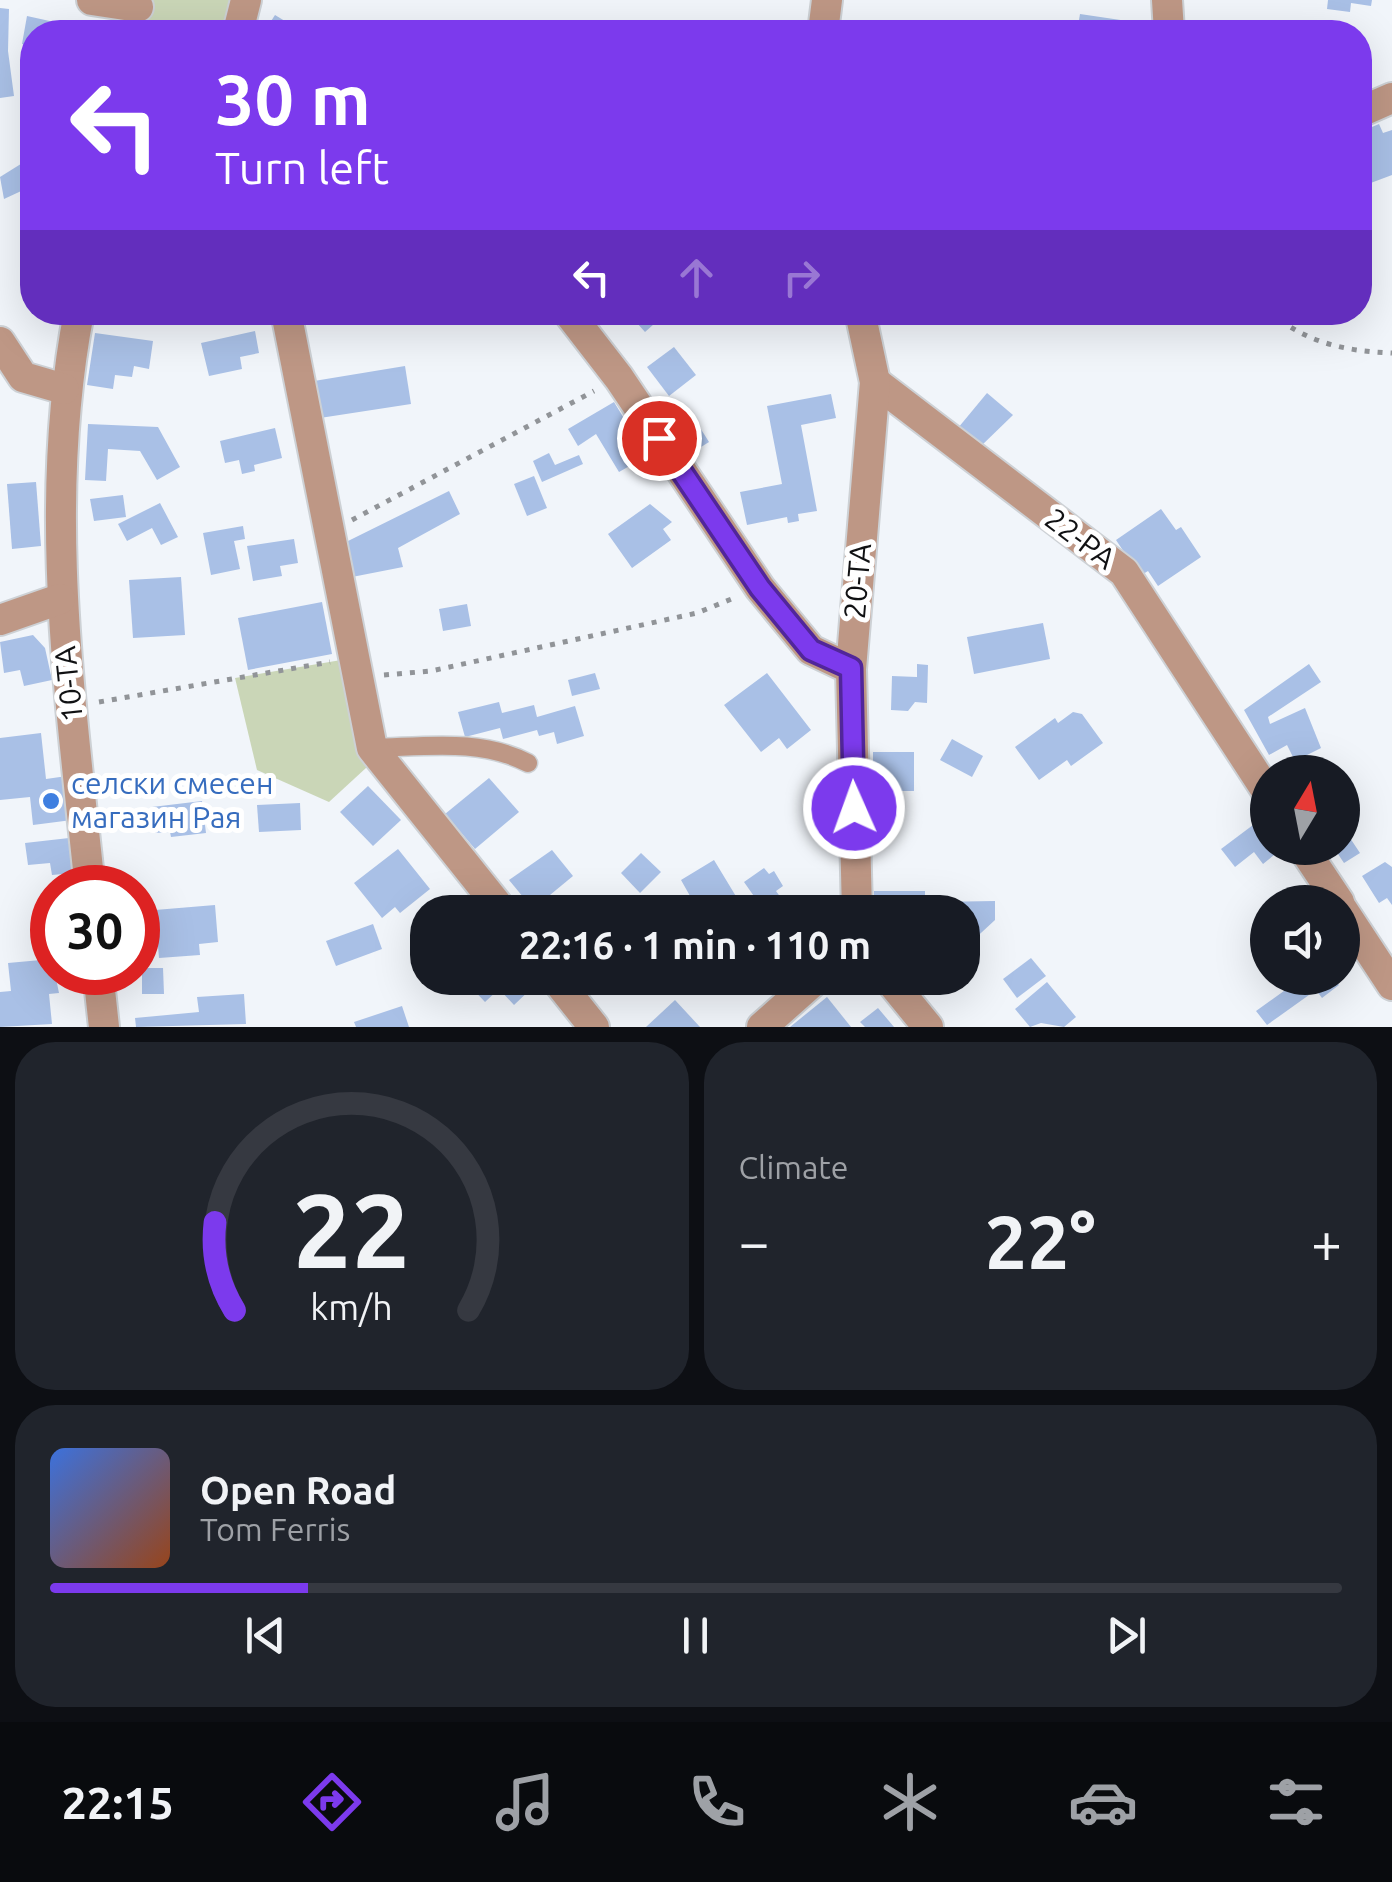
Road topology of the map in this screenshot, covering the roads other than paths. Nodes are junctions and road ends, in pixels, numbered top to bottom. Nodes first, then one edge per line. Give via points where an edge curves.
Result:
1 (92, 0) edge
2 (137, 13) edge
3 (76, 325) edge
4 (288, 325) edge
5 (578, 325) edge
6 (863, 325) edge
7 (0, 342) edge
8 (875, 382) junction
9 (64, 389) junction
10 (60, 599) junction
11 (0, 620) edge
12 (851, 668) junction
13 (372, 748) junction
14 (528, 763) dead end
15 (1250, 765) edge
16 (88, 865) edge
17 (489, 895) edge
18 (858, 895) edge
19 (1360, 936) edge
20 (1392, 985) edge
21 (101, 995) edge
22 (569, 995) edge
23 (798, 995) edge
24 (902, 995) edge
25 (104, 1027) edge
26 (594, 1027) edge
27 (762, 1027) edge
28 (928, 1027) edge

1 - 2 street
3 - 9 street
4 - 13 street
5 - 12 street via 760,588 811,650
6 - 8 street, 20-ТА
7 - 9 street via 23,377
8 - 12 street, 20-ТА
8 - 15 street, 22-РА via 1124,572
9 - 10 street, 10-ТА
10 - 11 street
10 - 16 street, 10-ТА
12 - 18 street, 20-ТА
13 - 14 lane via 492,748
13 - 17 street
19 - 20 street
21 - 25 street
22 - 26 street
23 - 27 street
24 - 28 street

